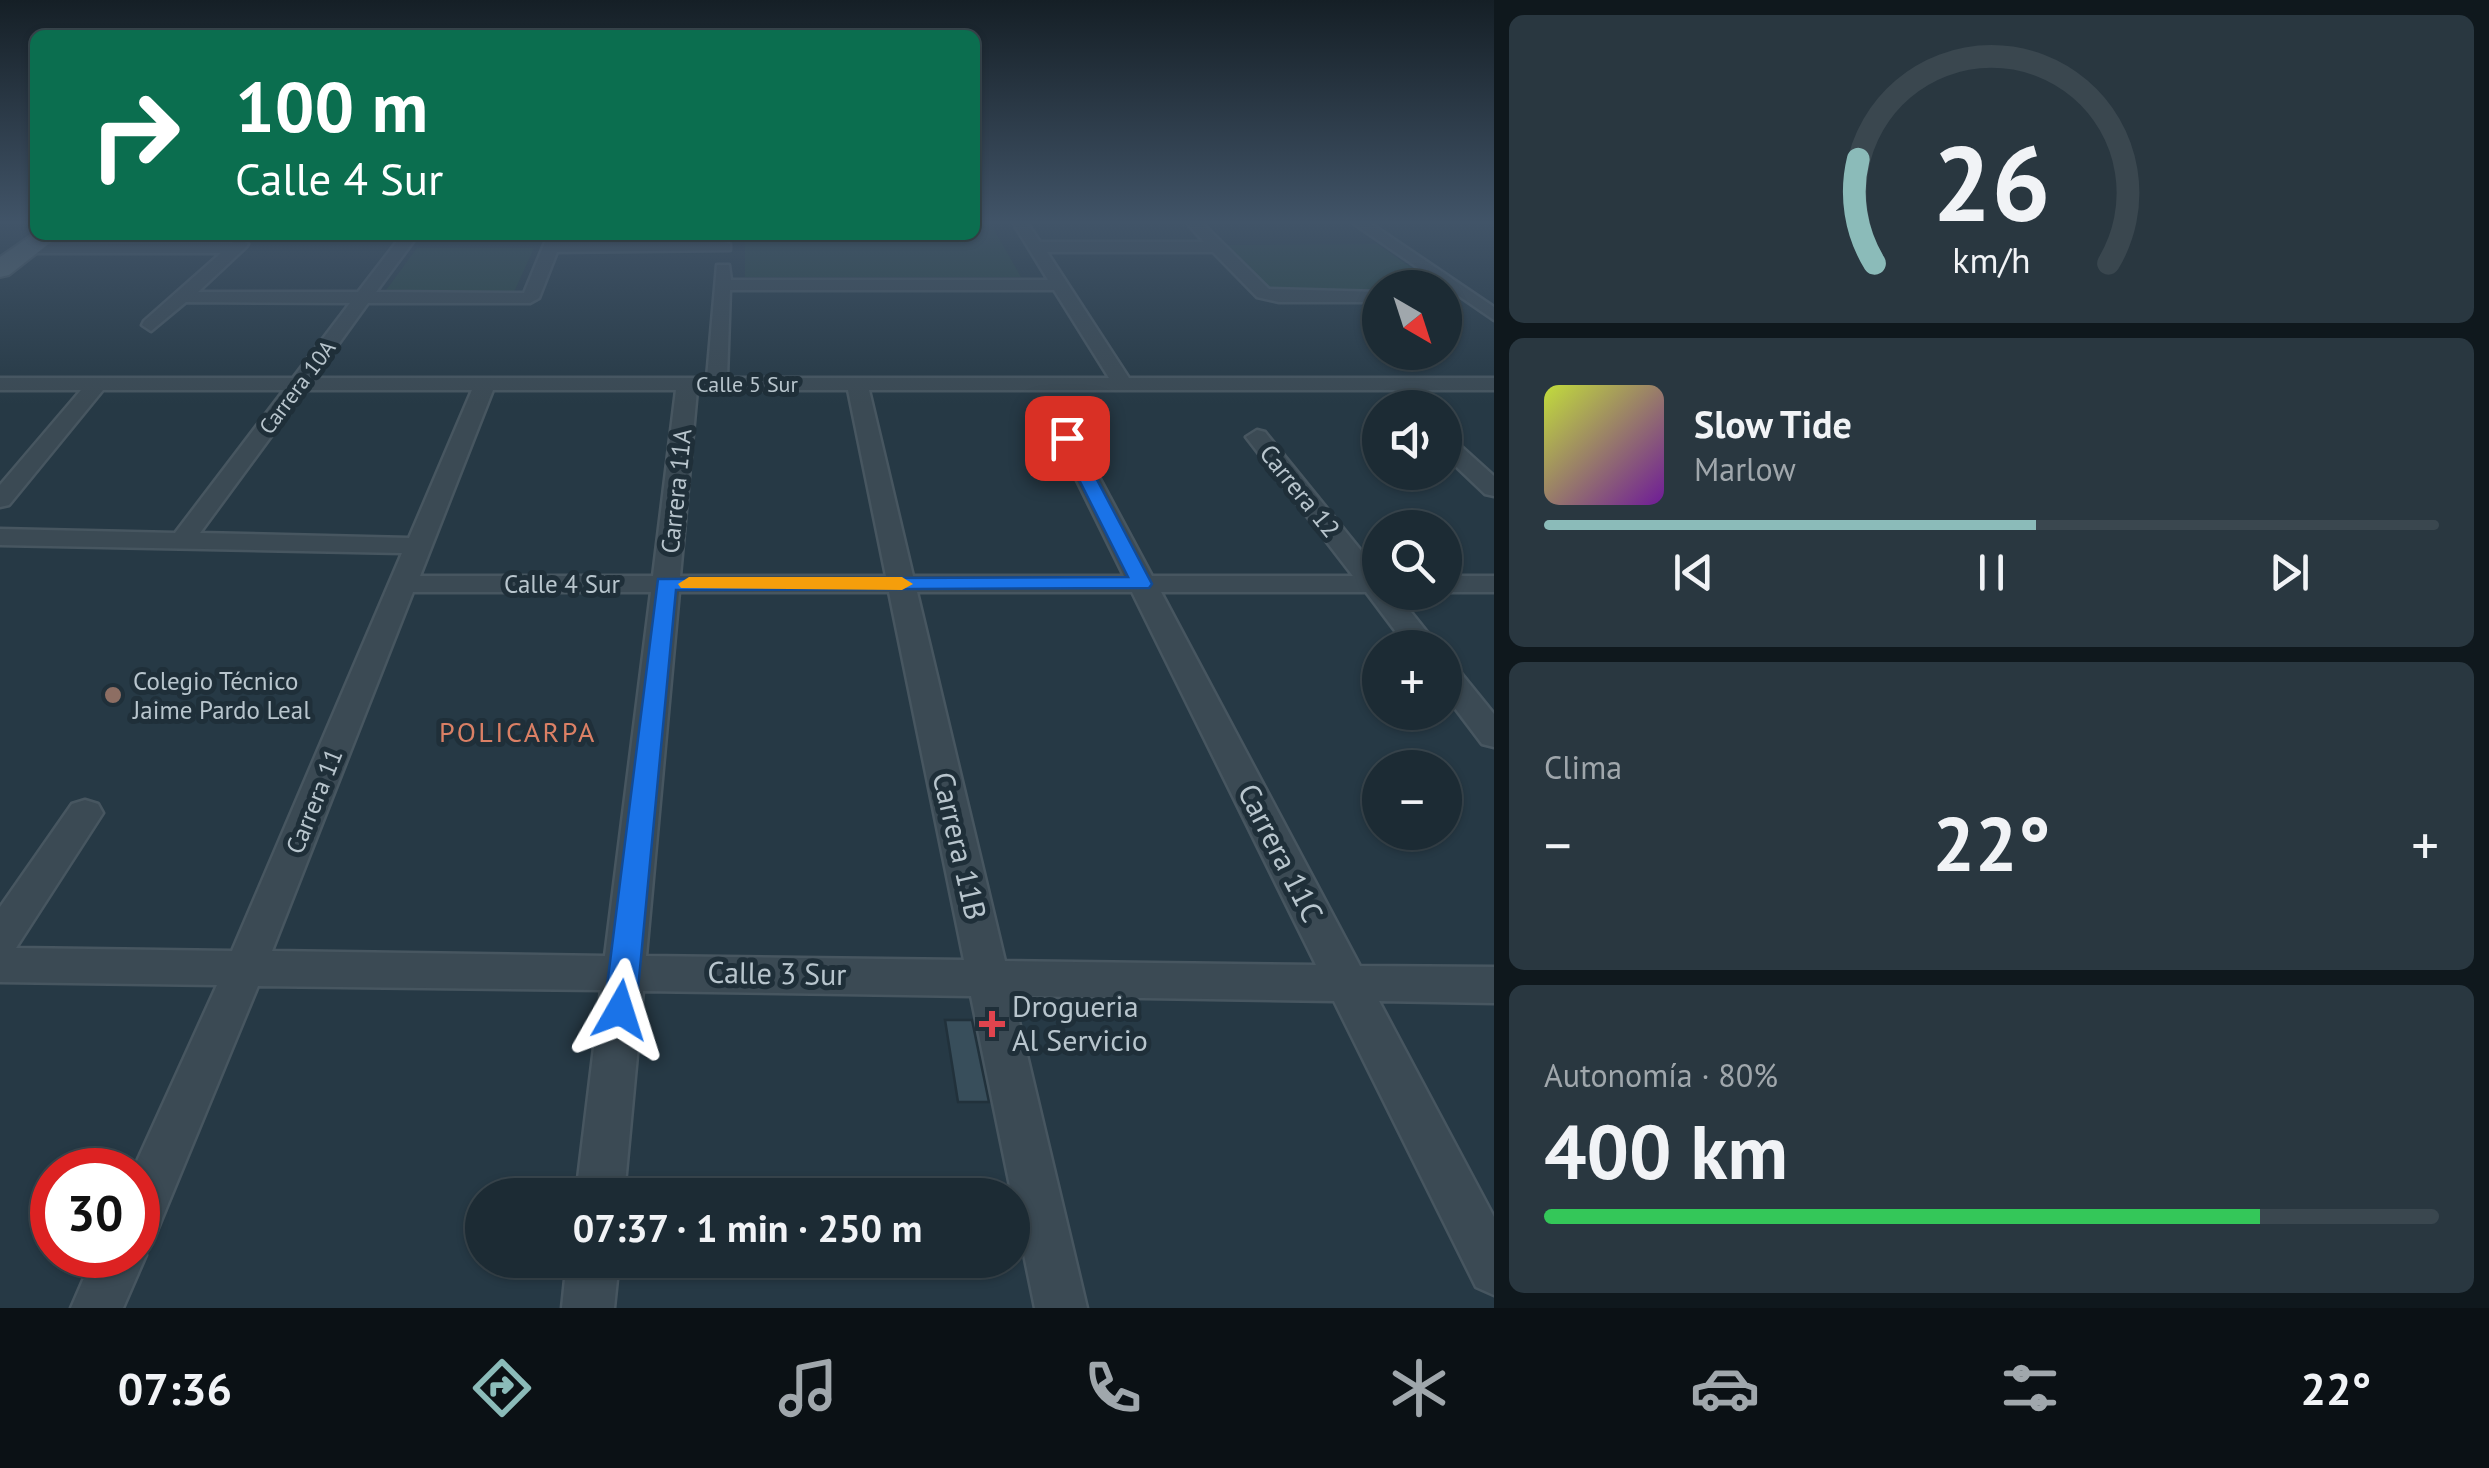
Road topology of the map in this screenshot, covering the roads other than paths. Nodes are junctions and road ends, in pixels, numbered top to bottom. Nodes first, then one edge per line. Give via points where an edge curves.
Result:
1 (198, 282) edge
2 (376, 282) edge
3 (537, 282) edge
4 (722, 282) edge
5 (1058, 282) edge
6 (1252, 282) edge
7 (1446, 282) edge
8 (1060, 285) junction
9 (722, 286) junction
10 (1362, 297) edge
11 (1462, 297) edge
12 (1468, 297) junction
13 (1494, 297) edge
14 (181, 298) junction
15 (364, 298) junction
16 (1494, 316) edge
17 (150, 326) dead end
18 (0, 384) edge
19 (97, 384) junction
20 (299, 384) junction
21 (484, 384) junction
22 (702, 384) junction
23 (857, 384) junction
24 (1123, 384) junction
25 (1380, 384) junction
26 (1494, 384) edge
27 (1386, 390) edge
28 (1257, 437) dead end
29 (1067, 438) dead end
30 (1462, 460) edge
31 (1494, 489) edge
32 (0, 500) edge
33 (0, 536) edge
34 (184, 538) junction
35 (419, 546) junction
36 (1362, 568) edge
37 (403, 584) junction
38 (666, 584) junction
39 (901, 584) junction
40 (1142, 584) junction
41 (1462, 584) edge
42 (1494, 584) edge
43 (1362, 588) edge
44 (1395, 610) edge
45 (1410, 630) edge
46 (1462, 696) edge
47 (1494, 736) edge
48 (85, 813) dead end
49 (0, 939) edge
50 (0, 964) edge
51 (245, 968) junction
52 (624, 972) junction
53 (988, 977) junction
54 (1346, 982) junction
55 (1494, 985) edge
56 (160, 1164) edge
57 (602, 1178) edge
58 (1494, 1269) edge
59 (110, 1278) edge
60 (591, 1278) edge
61 (97, 1308) edge
62 (588, 1308) edge
63 (1061, 1308) edge

1 - 14 street
2 - 15 street, Carrera 10A
3 - 15 street via 530,298
4 - 9 street, Carrera 11A
5 - 8 street
6 - 10 street via 1279,297
7 - 12 street
8 - 9 street
8 - 24 street
9 - 22 street, Carrera 11A
11 - 12 street
12 - 13 street
12 - 16 street
14 - 15 street
14 - 17 street
15 - 20 street, Carrera 10A
18 - 19 street, Calle 5 Sur
19 - 20 street, Calle 5 Sur
19 - 32 street
20 - 21 street, Calle 5 Sur
20 - 34 street, Carrera 10A
21 - 22 street, Calle 5 Sur
21 - 35 street, Carrera 11
22 - 23 street, Calle 5 Sur
22 - 38 street, Carrera 11A
23 - 24 street, Calle 5 Sur
23 - 39 street, Carrera 11B
24 - 25 street, Calle 5 Sur
25 - 26 street, Calle 5 Sur
25 - 27 street
28 - 36 street, Carrera 12
29 - 40 street, Carrera 11C
30 - 31 street
33 - 34 street
34 - 35 street
35 - 37 street, Carrera 11
37 - 38 street, Calle 4 Sur
37 - 51 street, Carrera 11
38 - 39 street, Calle 4 Sur
38 - 52 street, Carrera 11A
39 - 40 street, Calle 4 Sur
39 - 53 street, Carrera 11B
40 - 43 street, Calle 4 Sur
40 - 54 street, Carrera 11C
41 - 42 street
44 - 45 street, Carrera 12
46 - 47 street
48 - 49 street
50 - 51 street, Calle 3 Sur
51 - 52 street, Calle 3 Sur
51 - 56 street, Carrera 11
52 - 53 street, Calle 3 Sur
52 - 57 street, Carrera 11A
53 - 54 street, Calle 3 Sur
53 - 63 street, Carrera 11B
54 - 55 street, Calle 3 Sur
54 - 58 street, Carrera 11C
59 - 61 street
60 - 62 street

